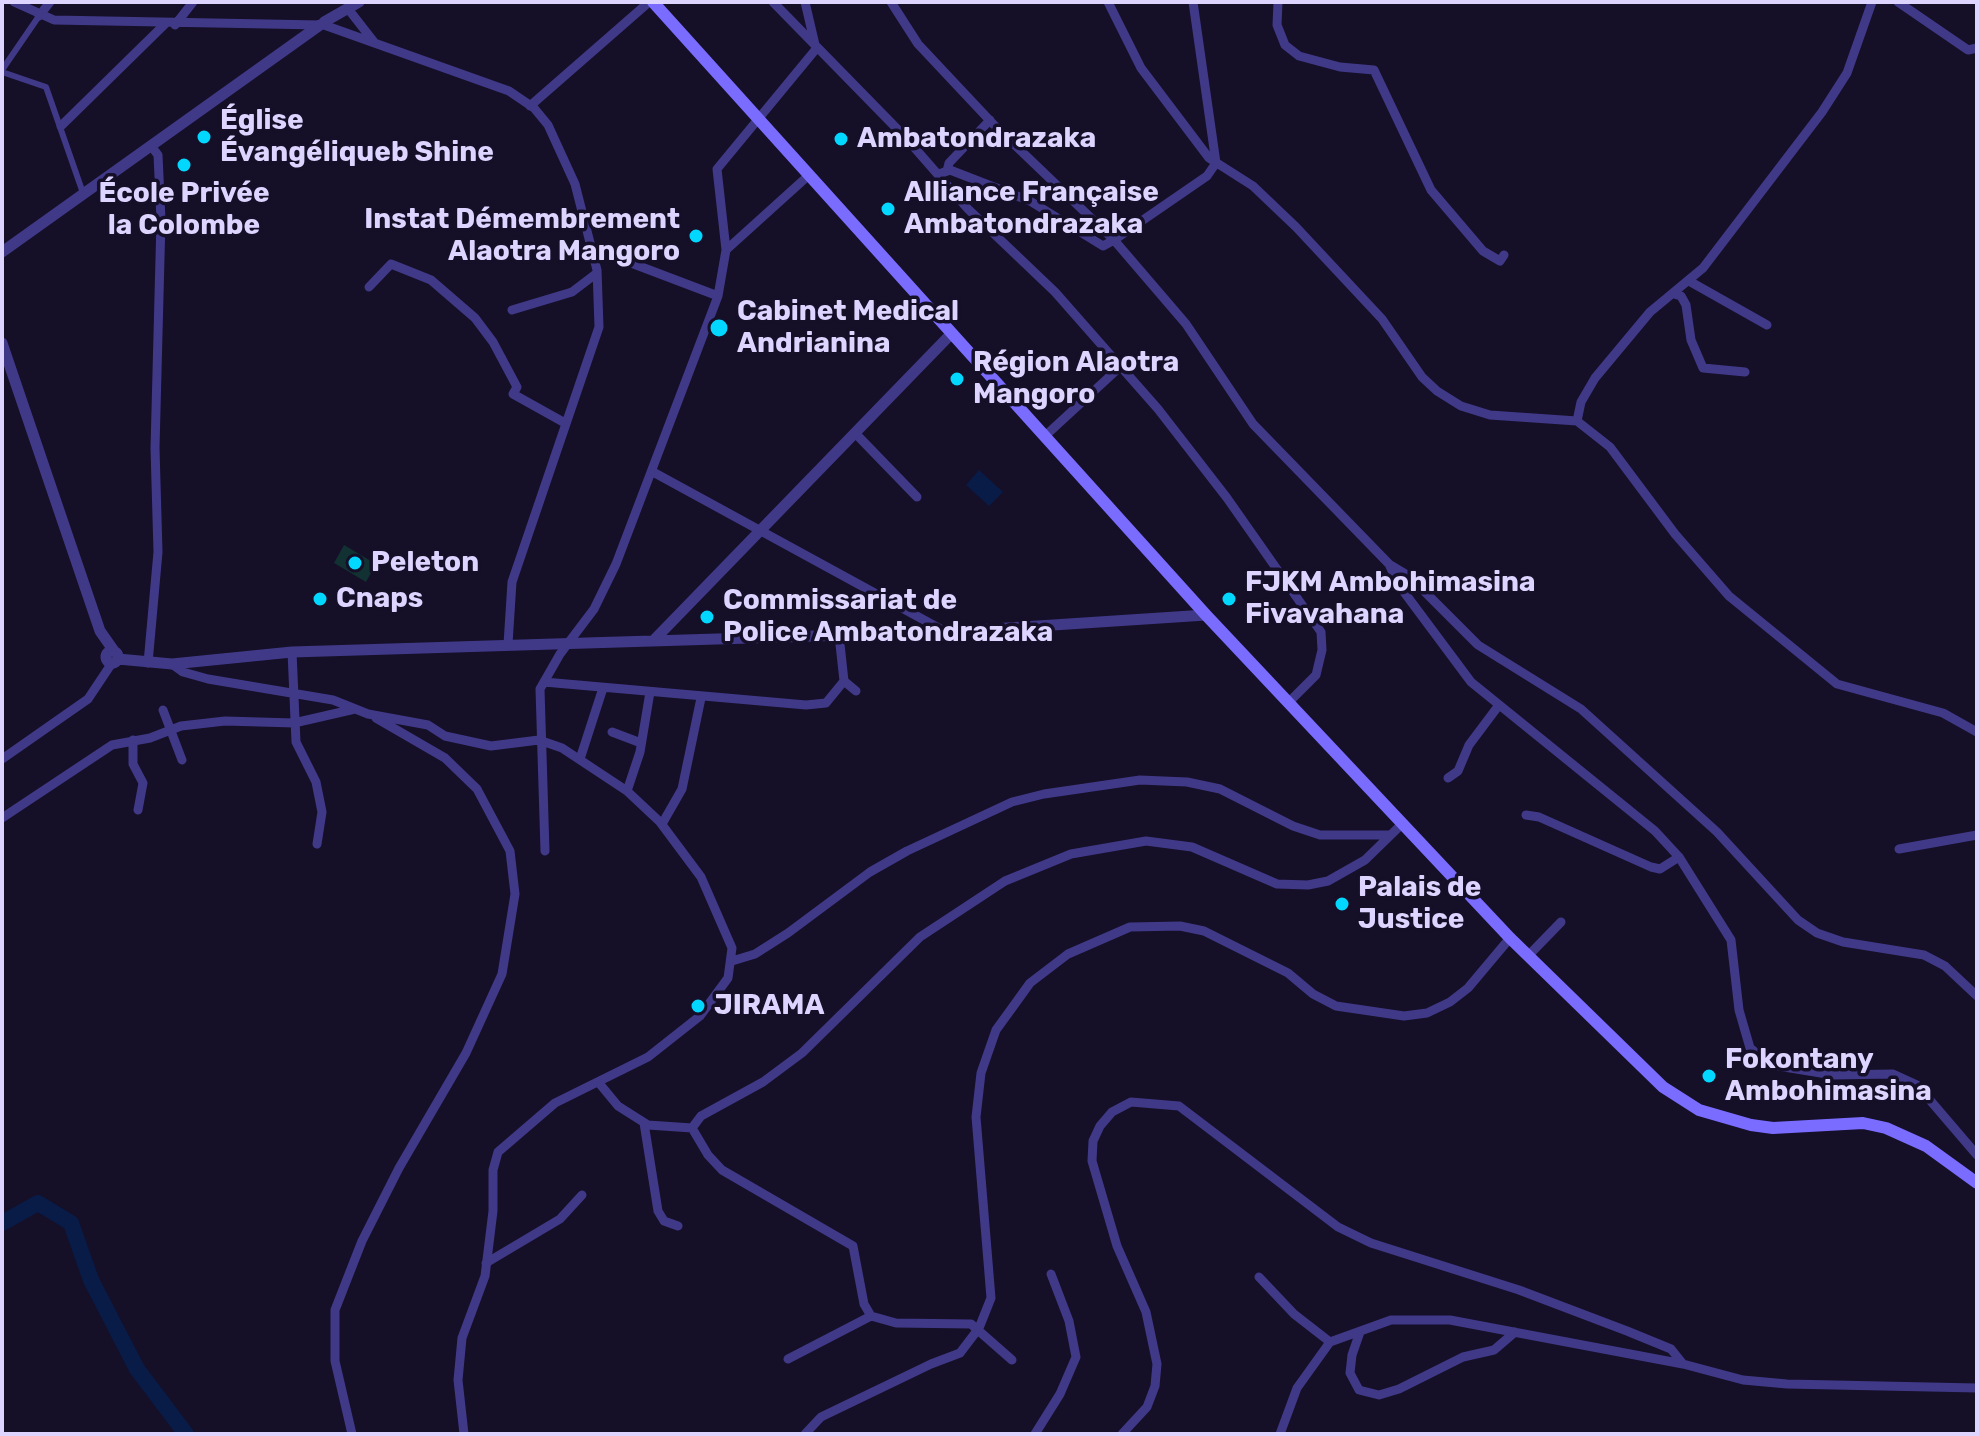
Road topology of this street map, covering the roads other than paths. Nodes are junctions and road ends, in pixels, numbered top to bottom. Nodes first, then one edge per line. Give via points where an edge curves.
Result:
1 (14, 2) edge
2 (50, 2) edge
3 (193, 2) edge
4 (359, 2) edge
5 (651, 2) edge
6 (773, 2) edge
7 (805, 2) edge
8 (891, 2) edge
9 (1108, 2) edge
10 (1193, 2) edge
11 (1278, 2) edge
12 (1872, 2) edge
13 (1898, 2) edge
14 (349, 10) junction
15 (39, 16) junction
16 (170, 24) junction
17 (323, 24) junction
18 (374, 42) junction
19 (1977, 48) edge
20 (816, 49) junction
21 (2, 71) edge
22 (530, 106) junction
23 (759, 119) junction
24 (990, 120) junction
25 (61, 126) junction
26 (151, 146) junction
27 (1216, 163) junction
28 (943, 173) junction
29 (809, 175) junction
30 (83, 193) junction
31 (1114, 240) junction
32 (726, 250) junction
33 (2, 252) edge
34 (593, 253) junction
35 (1504, 255) dead end
36 (597, 273) junction
37 (1689, 281) junction
38 (369, 287) dead end
39 (1674, 294) junction
40 (718, 296) junction
41 (512, 310) dead end
42 (1767, 325) dead end
43 (951, 334) junction
44 (2, 343) edge
45 (1121, 366) junction
46 (1745, 372) dead end
47 (1577, 421) junction
48 (565, 423) junction
49 (855, 433) junction
50 (1045, 436) junction
51 (653, 472) junction
52 (917, 497) dead end
53 (760, 529) junction
54 (1389, 564) junction
55 (1206, 615) junction
56 (946, 632) junction
57 (839, 635) junction
58 (654, 640) junction
59 (569, 643) junction
60 (508, 644) junction
61 (292, 652) junction
62 (112, 654) junction
63 (148, 663) junction
64 (172, 664) junction
65 (844, 681) junction
66 (544, 682) junction
67 (603, 688) junction
68 (856, 691) dead end
69 (650, 692) junction
70 (292, 694) junction
71 (701, 698) junction
72 (1290, 701) junction
73 (1499, 705) junction
74 (355, 709) junction
75 (163, 710) dead end
76 (368, 714) junction
77 (294, 723) junction
78 (170, 731) junction
79 (612, 732) dead end
80 (1977, 732) edge
81 (133, 740) junction
82 (539, 740) junction
83 (641, 743) junction
84 (2, 759) edge
85 (580, 759) junction
86 (182, 760) dead end
87 (1448, 778) dead end
88 (627, 791) junction
89 (138, 810) dead end
90 (1526, 815) dead end
91 (2, 818) edge
92 (1403, 823) junction
93 (662, 824) junction
94 (1388, 835) junction
95 (1977, 835) edge
96 (317, 844) dead end
97 (1899, 849) dead end
98 (545, 851) dead end
99 (1679, 857) junction
100 (1561, 922) dead end
101 (1510, 938) junction
102 (1528, 956) junction
103 (732, 961) junction
104 (1977, 996) edge
105 (599, 1083) junction
106 (644, 1123) junction
107 (692, 1128) junction
108 (1977, 1155) edge
109 (1977, 1183) edge
110 (582, 1195) dead end
111 (678, 1226) dead end
112 (486, 1263) junction
113 (1051, 1274) dead end
114 (1259, 1277) dead end
115 (871, 1316) junction
116 (979, 1328) junction
117 (1360, 1332) junction
118 (1515, 1332) junction
119 (1330, 1342) junction
120 (788, 1359) dead end
121 (1012, 1360) dead end
122 (1683, 1364) junction
123 (1977, 1388) edge
124 (352, 1434) edge
125 (464, 1434) edge
126 (805, 1434) edge
127 (1035, 1434) edge
128 (1122, 1434) edge
129 (1280, 1434) edge

1 - 15 street
2 - 15 street
3 - 16 street
4 - 14 street
5 - 22 street
5 - 23 main road
6 - 20 street
7 - 20 street
8 - 24 street via 918,44
9 - 27 street via 1141,68
10 - 27 street
11 - 35 street via 1277,25 1285,45 1299,56 1374,70 1431,190 1483,251 1500,261
12 - 37 street via 1847,73 1830,99 1760,196
13 - 19 street via 1968,50
14 - 17 street
14 - 18 street
15 - 16 street
15 - 21 street
16 - 17 street
16 - 25 street
17 - 18 street
17 - 26 street
18 - 22 street via 509,91
20 - 23 street
20 - 28 street
21 - 25 street via 46,87
22 - 34 street via 561,149
23 - 29 main road
23 - 32 street via 717,169
24 - 28 street
24 - 31 street
25 - 30 street
26 - 30 street
26 - 63 street via 158,155 161,220 158,552
27 - 31 street via 1207,176
27 - 47 street via 1253,186 1296,227 1382,319 1437,391 1490,415
28 - 31 street via 1030,201 1103,246
28 - 45 street via 968,209 1055,292
29 - 32 street
29 - 43 main road
30 - 33 street
31 - 54 street via 1186,324 1253,424
32 - 40 street
34 - 36 street
34 - 40 street
36 - 41 street via 572,292
36 - 48 street via 599,327
37 - 39 street
37 - 42 street
38 - 48 street via 391,264 431,280 475,318 493,342 517,387 513,394
39 - 46 street via 1686,305 1691,340 1703,368
39 - 47 street via 1650,312 1595,378
40 - 51 street
43 - 49 street
43 - 50 main road
44 - 62 street
45 - 50 street
45 - 72 street via 1227,498 1321,632 1316,675
47 - 80 street via 1610,447 1729,596 1837,684 1943,713
48 - 60 street via 512,582
49 - 52 street
49 - 53 street
50 - 55 main road
51 - 53 street
51 - 59 street via 600,598
53 - 56 street
53 - 58 street
54 - 73 street via 1398,584 1471,682
54 - 104 street via 1409,576 1478,645 1581,709 1717,832 1798,920 1843,942 1924,955 1945,966
55 - 56 street
55 - 72 main road
56 - 57 street
57 - 58 street
57 - 65 street
58 - 59 street
59 - 60 street
59 - 66 street
60 - 61 street
61 - 64 street
61 - 70 street
62 - 63 street
62 - 84 street via 103,679 72,712
63 - 64 street
64 - 70 street via 208,679
65 - 68 street
65 - 71 street via 826,703
66 - 67 street
66 - 82 street
67 - 69 street
67 - 85 street
69 - 71 street
69 - 83 street
70 - 74 street
70 - 77 street
71 - 93 street via 682,789
72 - 92 main road
73 - 87 street via 1469,745 1458,771
73 - 99 street via 1655,831
74 - 76 street
74 - 77 street
75 - 78 street
76 - 82 street via 428,725 445,736 491,746
76 - 124 street via 445,758 477,789 510,851 515,894 502,974 466,1053 362,1241 335,1310 335,1361
77 - 78 street via 225,721
77 - 96 street via 322,812
78 - 81 street
78 - 86 street
79 - 83 street
81 - 89 street via 133,764 143,783
81 - 91 street via 100,750
82 - 85 street
82 - 98 street
83 - 88 street
85 - 88 street
88 - 93 street
90 - 99 street via 1651,867 1660,869
92 - 94 street
92 - 101 main road
93 - 103 street via 701,877 732,948
94 - 103 street via 1320,835 1220,789 1187,782 1140,780 1044,794 1012,802 907,851 755,954
94 - 107 street via 1365,860 1328,881 1296,887 1277,884 1192,847 1146,841 1071,854 1005,881 920,937 802,1053 701,1116
95 - 97 street
99 - 108 street via 1731,940 1739,1010 1750,1048 1772,1065 1833,1075 1893,1074 1917,1085
100 - 102 street
101 - 102 main road
101 - 116 street via 1450,1002 1404,1016 1336,1006 1288,973 1204,931 1180,926 1130,927 1068,954 1019,998 996,1030 981,1073 976,1117 991,1298
102 - 109 main road via 1663,1087 1699,1110 1773,1128 1863,1123 1886,1128 1926,1146
103 - 105 street via 718,996 700,1016 648,1057
105 - 106 street via 618,1106
105 - 112 street via 555,1103 498,1152
106 - 107 street
106 - 111 street via 658,1211 664,1221
107 - 115 street via 722,1170 853,1246
110 - 112 street via 560,1219
112 - 125 street via 462,1338 458,1380
113 - 127 street via 1076,1357
114 - 119 street
115 - 116 street via 896,1323 953,1322
115 - 120 street
116 - 121 street
116 - 126 street via 960,1353 821,1417
117 - 118 street via 1408,1319 1450,1320
117 - 118 street via 1350,1373 1359,1390 1379,1395 1463,1357 1494,1350
117 - 119 street
118 - 122 street
119 - 129 street via 1297,1388
122 - 123 street via 1743,1380 1787,1384
122 - 128 street via 1671,1349 1627,1331 1371,1243 1338,1227 1179,1106 1131,1102 1100,1126 1092,1161 1117,1246 1146,1312 1157,1364 1147,1407

